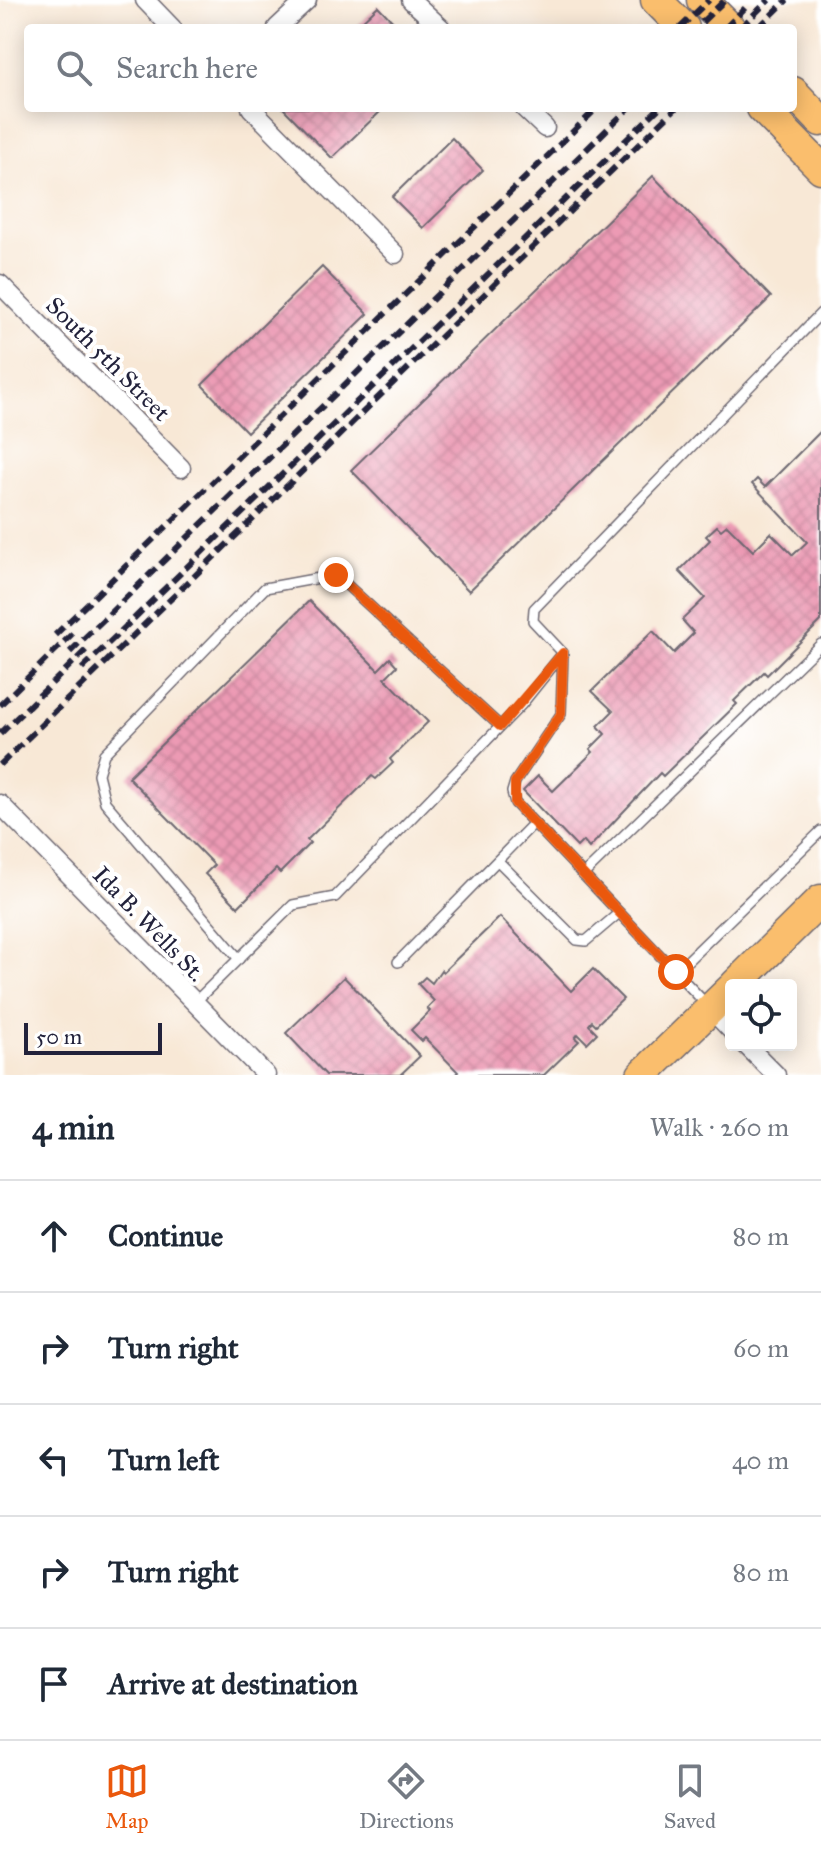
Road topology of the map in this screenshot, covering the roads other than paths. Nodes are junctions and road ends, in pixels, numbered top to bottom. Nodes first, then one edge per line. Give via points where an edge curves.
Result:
1 (145, 0) edge
2 (307, 0) edge
3 (411, 0) edge
4 (656, 0) edge
5 (702, 0) edge
6 (168, 24) edge
7 (281, 24) edge
8 (437, 24) edge
9 (680, 24) edge
10 (726, 24) edge
11 (797, 96) edge
12 (255, 112) edge
13 (528, 112) edge
14 (766, 112) edge
15 (821, 121) edge
16 (545, 128) dead end
17 (821, 168) edge
18 (395, 254) dead end
19 (0, 284) edge
20 (821, 313) edge
21 (181, 468) dead end
22 (821, 644) edge
23 (563, 653) junction
24 (500, 726) junction
25 (0, 804) edge
26 (534, 823) junction
27 (819, 837) edge
28 (498, 861) junction
29 (583, 875) junction
30 (821, 900) edge
31 (619, 913) junction
32 (239, 959) junction
33 (398, 962) dead end
34 (676, 972) junction
35 (741, 979) edge
36 (193, 1004) junction
37 (724, 1009) edge
38 (752, 1051) edge
39 (266, 1075) edge
40 (642, 1075) edge
41 (776, 1075) edge

1 - 6 street
2 - 7 street
3 - 8 street
4 - 9 main road
5 - 10 main road
11 - 15 main road
12 - 18 street
13 - 16 street
14 - 17 main road
19 - 21 street, South 5th Street
20 - 23 lane via 534,609 533,621
22 - 29 lane
23 - 24 lane
23 - 26 lane via 561,714 512,792
24 - 32 lane via 335,897 293,905
24 - 32 lane via 336,575 265,588 104,754 98,774 105,802
25 - 36 street, Ida B. Wells St.
26 - 28 lane
26 - 29 lane
27 - 34 lane
28 - 31 lane via 577,940 586,941
28 - 33 lane
29 - 31 lane
30 - 35 main road
31 - 34 lane
32 - 36 lane
34 - 37 lane
36 - 39 street, Ida B. Wells St.
37 - 40 main road
38 - 41 street

